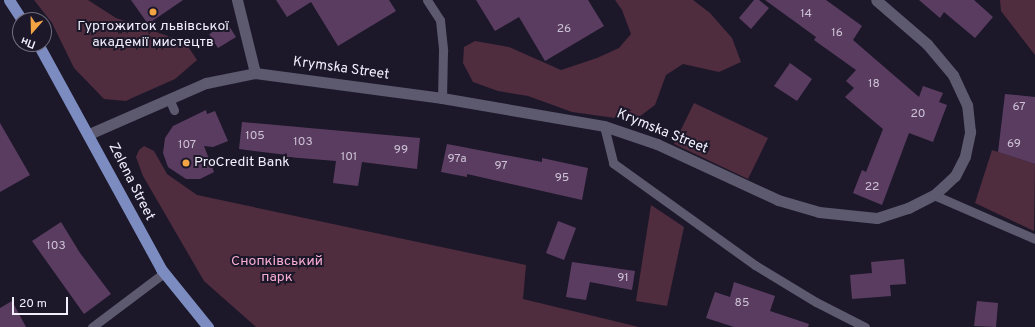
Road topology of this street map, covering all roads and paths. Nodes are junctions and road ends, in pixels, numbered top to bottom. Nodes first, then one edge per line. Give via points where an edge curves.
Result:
1 (9, 0) edge
2 (237, 0) edge
3 (427, 0) edge
4 (876, 0) edge
5 (17, 12) edge
6 (43, 52) edge
7 (255, 73) junction
8 (442, 98) junction
9 (604, 126) junction
10 (89, 134) junction
11 (934, 195) junction
12 (1035, 239) edge
13 (164, 273) junction
14 (92, 327) edge
15 (208, 327) edge
16 (865, 327) edge

1 - 5 main road
2 - 7 street
3 - 8 lane via 440,20 443,51
4 - 11 street, Krymska Street via 927,44 953,75 967,105 970,132 965,156 955,176
6 - 10 main road, Zelena Street
7 - 8 street, Krymska Street
7 - 10 street, Krymska Street via 206,83 172,105
8 - 9 street, Krymska Street
9 - 11 street, Krymska Street via 657,144 778,200 819,212 877,218 908,208
9 - 16 lane via 612,163 755,265 816,302
10 - 13 main road, Zelena Street via 138,231
11 - 12 lane
13 - 14 lane
13 - 15 main road, Zelena Street

